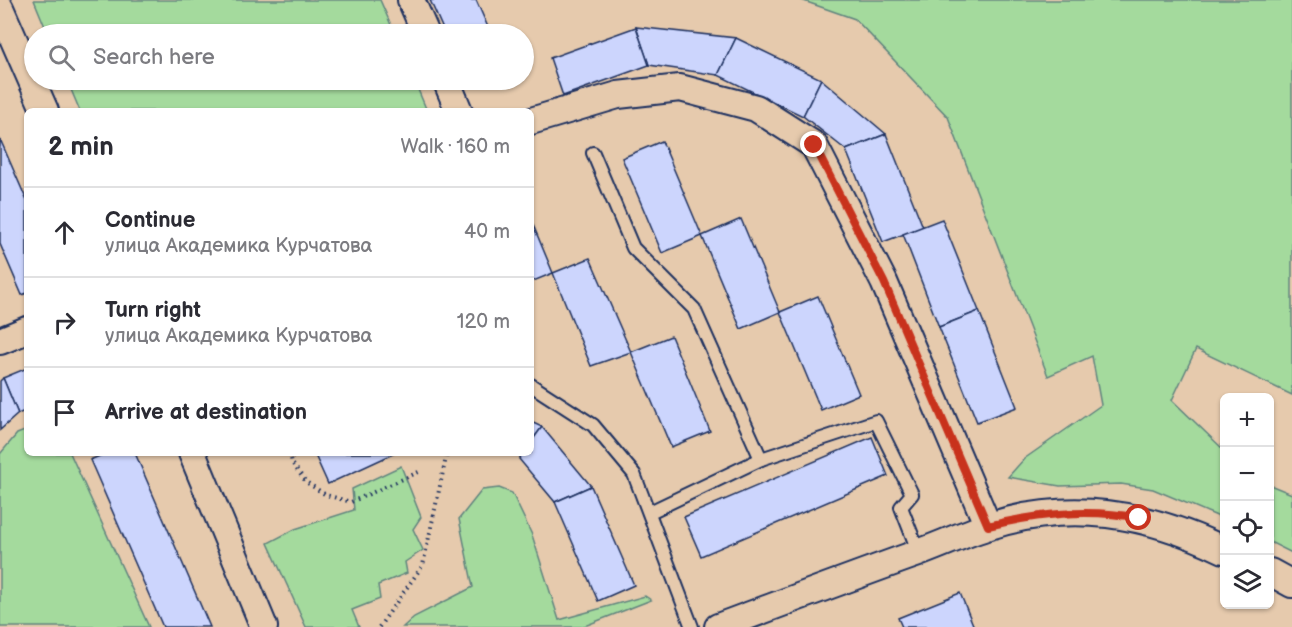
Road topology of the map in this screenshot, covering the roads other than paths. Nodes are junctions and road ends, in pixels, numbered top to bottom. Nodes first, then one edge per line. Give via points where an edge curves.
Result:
1 (411, 0) edge
2 (0, 8) edge
3 (422, 24) edge
4 (24, 63) edge
5 (36, 90) edge
6 (450, 90) edge
7 (44, 108) edge
8 (458, 108) edge
9 (534, 120) edge
10 (593, 153) dead end
11 (24, 331) edge
12 (0, 341) edge
13 (534, 387) edge
14 (197, 456) edge
15 (760, 459) junction
16 (650, 512) junction
17 (988, 526) junction
18 (1220, 548) edge
19 (919, 552) junction
20 (1274, 575) edge
21 (1292, 584) edge
22 (264, 627) edge
23 (692, 627) edge
24 (718, 627) edge

1 - 3 street
2 - 4 street
5 - 7 street
6 - 8 street
9 - 17 street via 618,95 680,88 756,108 814,145 884,282
10 - 15 lane via 633,248 694,309
11 - 12 street
13 - 16 lane via 593,425 634,474
14 - 22 street
15 - 16 lane
15 - 19 lane via 876,421 912,494 902,507
16 - 23 lane
17 - 18 street via 1036,516 1105,513 1157,522
17 - 19 street
19 - 24 street
20 - 21 street

